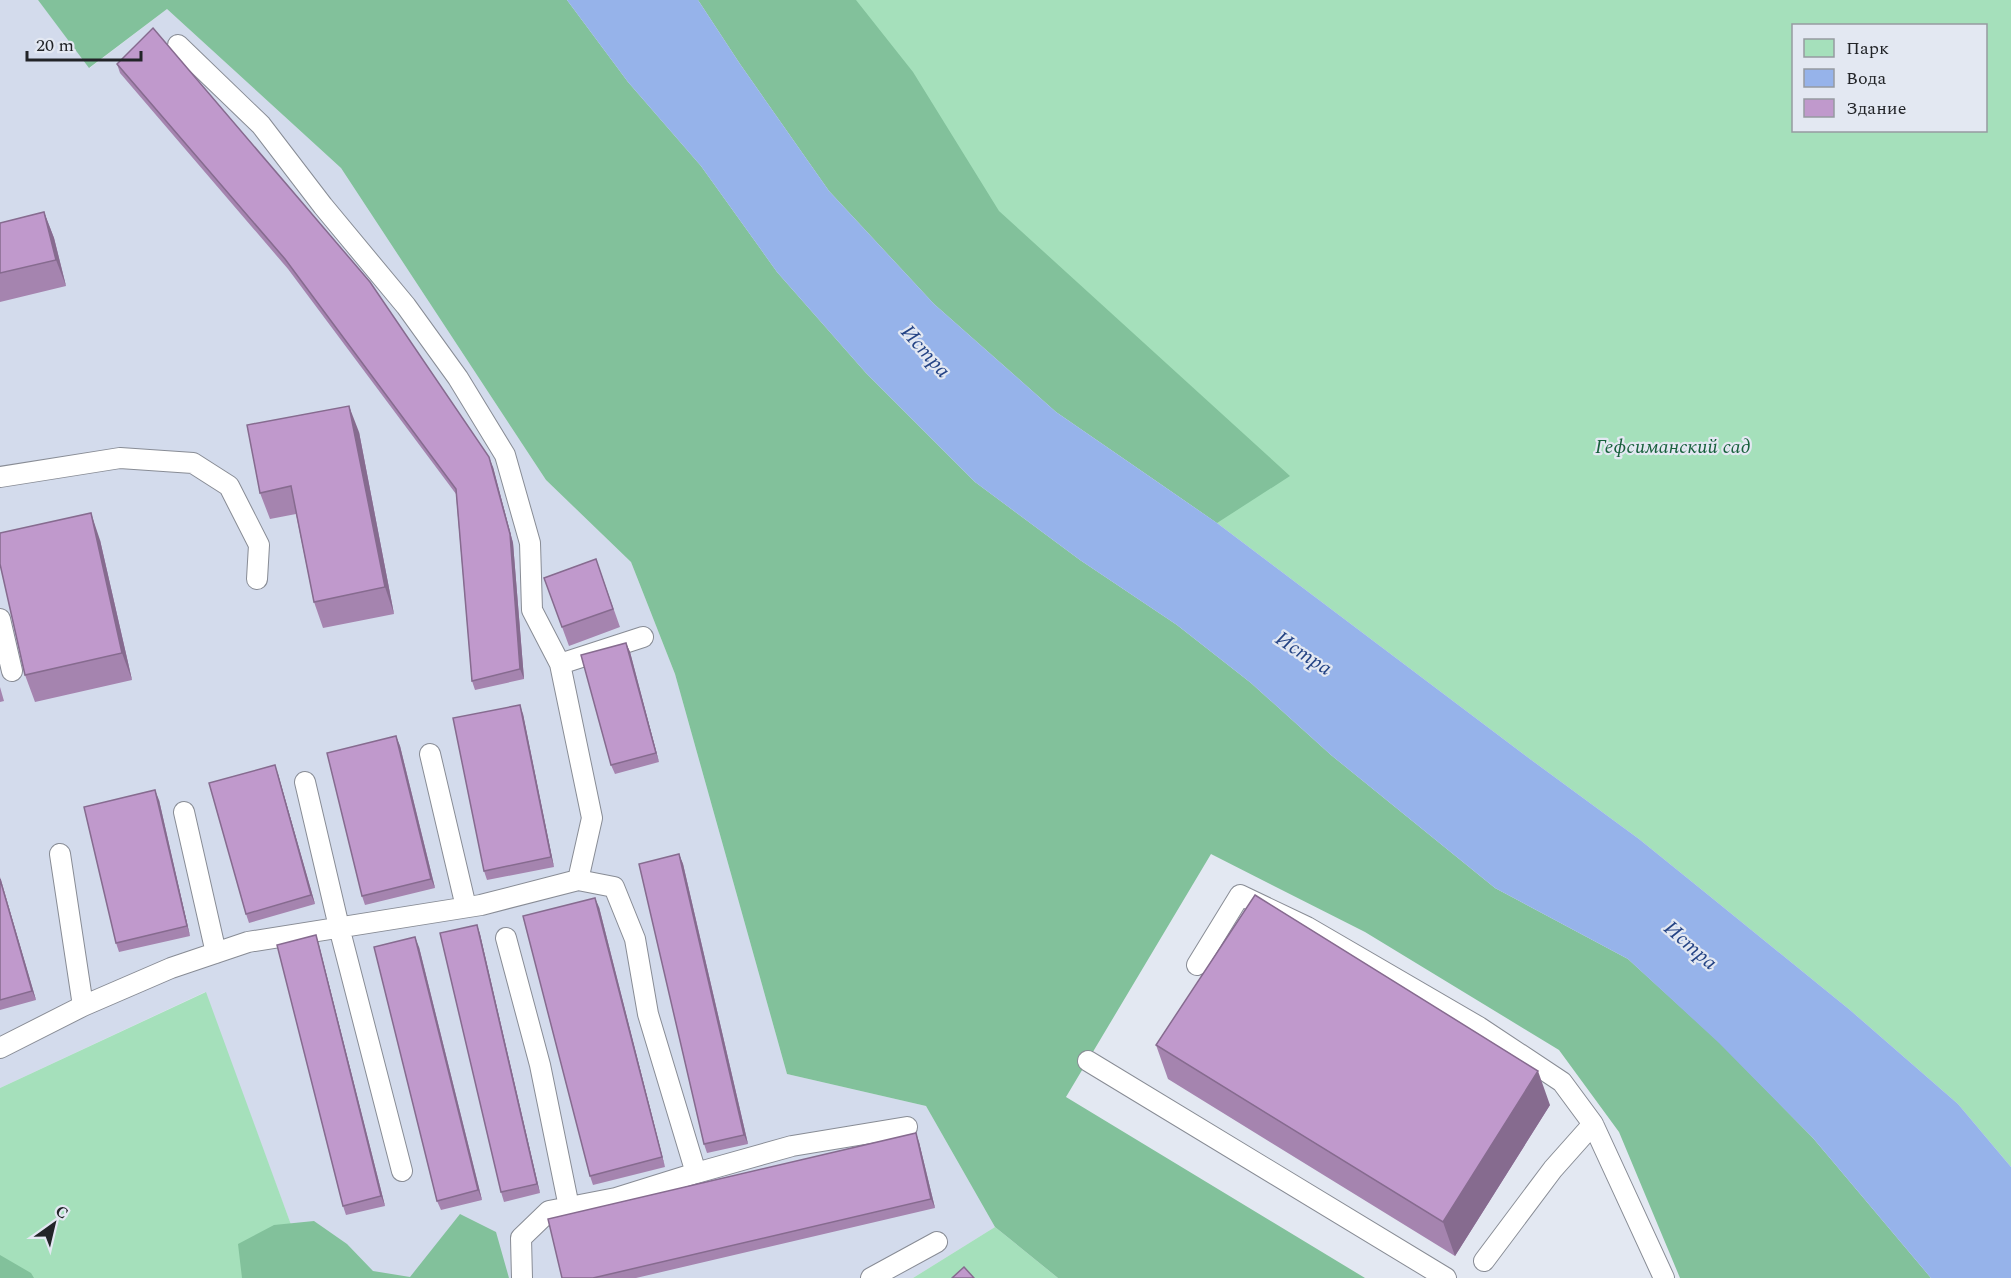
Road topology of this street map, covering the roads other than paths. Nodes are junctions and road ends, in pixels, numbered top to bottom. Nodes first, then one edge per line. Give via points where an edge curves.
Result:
1 (178, 45) dead end
2 (0, 477) edge
3 (258, 579) dead end
4 (0, 619) edge
5 (643, 637) dead end
6 (560, 664) junction
7 (12, 671) dead end
8 (430, 754) dead end
9 (305, 782) dead end
10 (184, 812) dead end
11 (60, 854) dead end
12 (578, 880) junction
13 (466, 907) junction
14 (339, 927) junction
15 (506, 938) dead end
16 (216, 953) junction
17 (1197, 965) dead end
18 (83, 1006) junction
19 (0, 1048) edge
20 (1088, 1061) dead end
21 (1593, 1124) junction
22 (907, 1127) dead end
23 (402, 1171) dead end
24 (696, 1173) junction
25 (568, 1208) junction
26 (937, 1242) dead end
27 (1484, 1261) dead end
28 (522, 1278) edge
29 (871, 1278) edge
30 (1446, 1278) edge
31 (1664, 1278) edge

1 - 6 lane via 261,125 406,306 458,378 505,454 530,543 532,610
2 - 3 lane via 120,458 193,463 229,486 259,545
4 - 7 lane
5 - 6 lane
6 - 12 lane via 592,818
8 - 13 lane
9 - 14 lane
10 - 16 lane
11 - 18 lane
12 - 13 lane
12 - 24 lane via 615,887 635,939 648,1014
13 - 14 lane
14 - 16 lane via 248,942
14 - 23 lane
15 - 25 lane via 540,1065
16 - 18 lane
17 - 21 lane via 1240,895 1306,927 1479,1027 1562,1082
18 - 19 lane
20 - 30 lane
21 - 27 lane via 1553,1169
21 - 31 lane
22 - 24 lane via 792,1146
24 - 25 lane via 616,1198
25 - 28 lane via 549,1211 521,1238
26 - 29 lane

